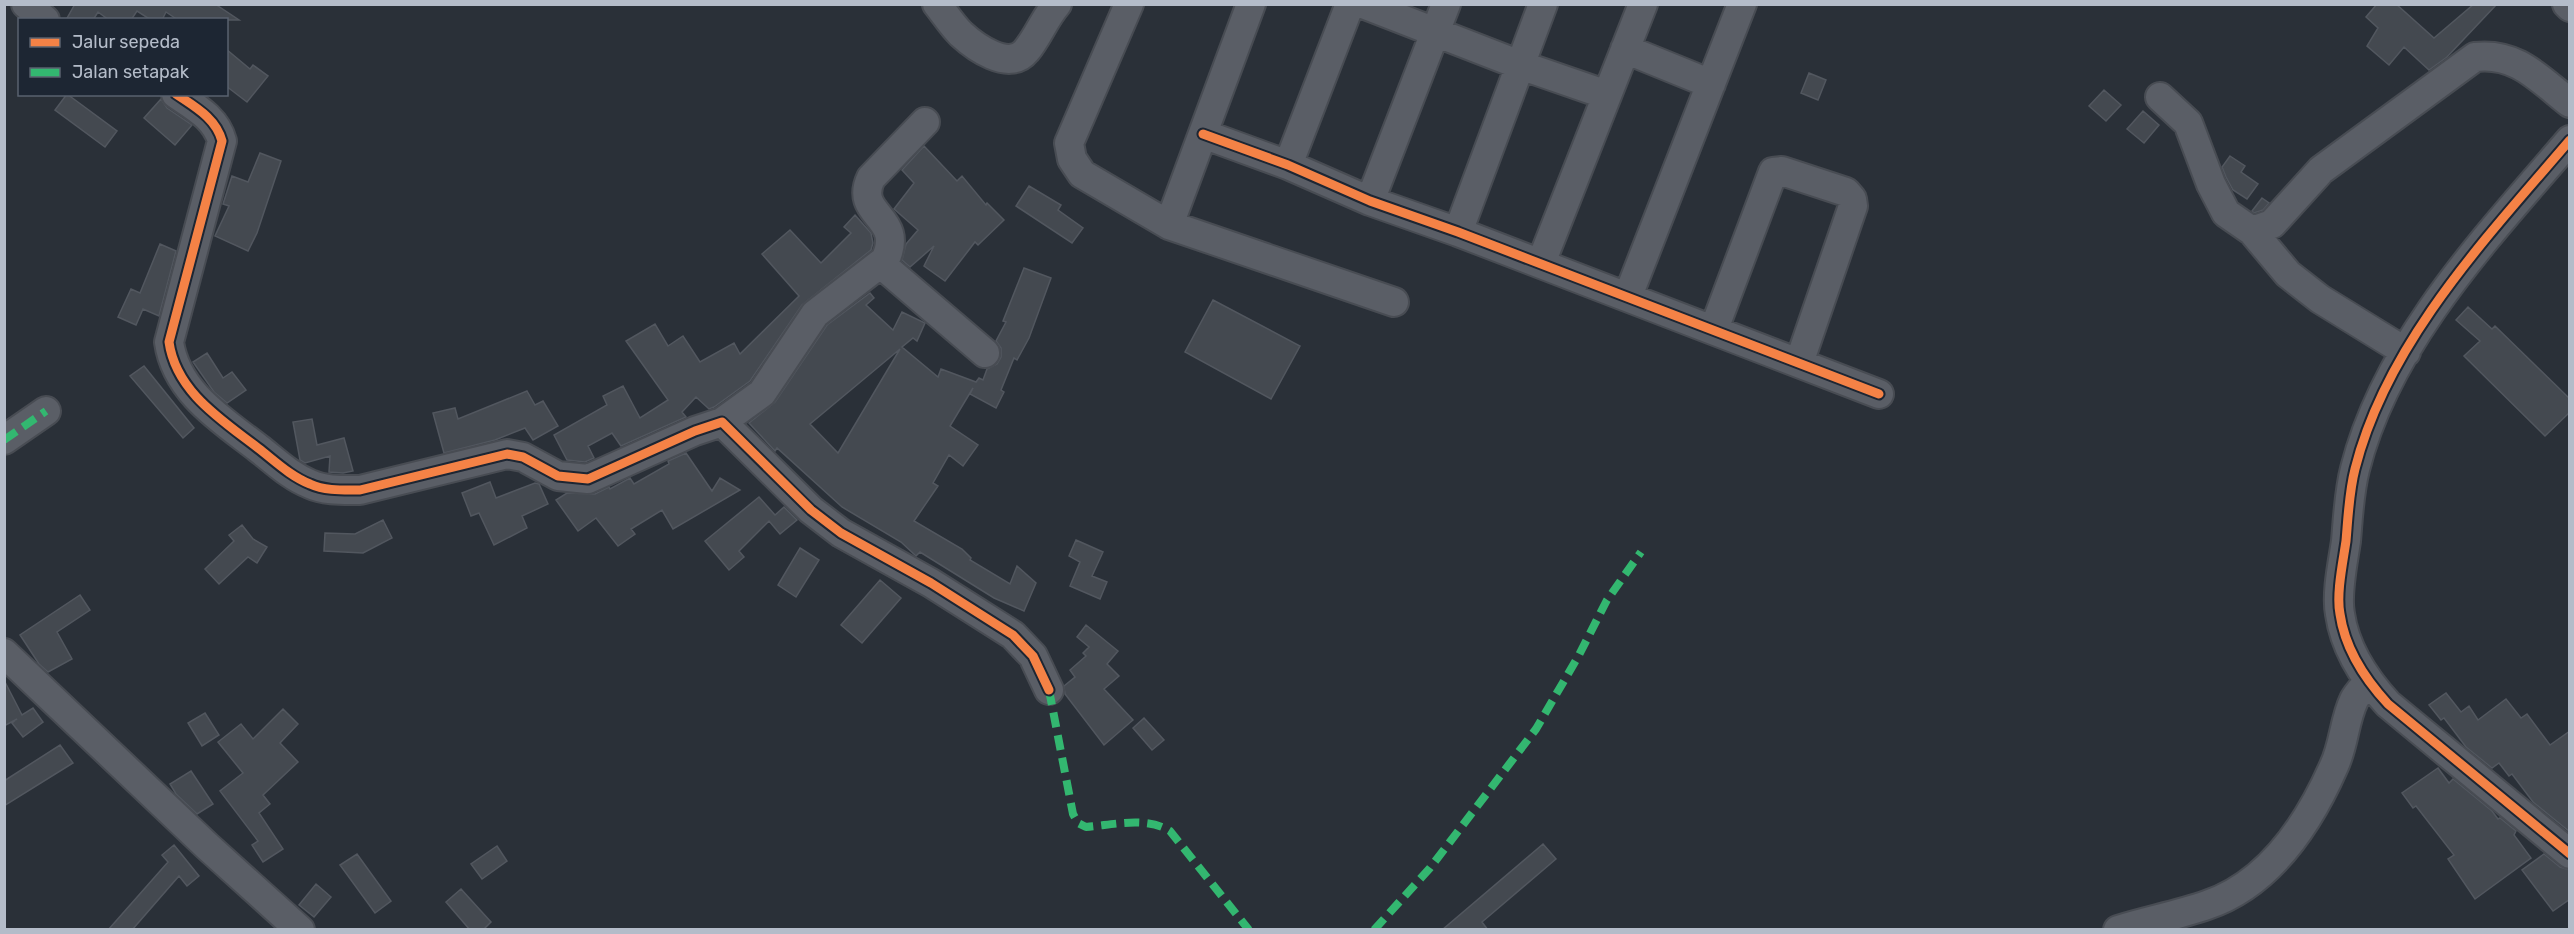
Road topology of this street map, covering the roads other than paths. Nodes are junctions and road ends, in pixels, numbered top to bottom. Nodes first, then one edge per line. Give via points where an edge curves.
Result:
1 (26, 4) edge
2 (938, 4) edge
3 (1057, 4) edge
4 (1251, 4) edge
5 (1350, 4) edge
6 (1363, 4) edge
7 (1446, 4) edge
8 (1543, 4) edge
9 (1643, 4) edge
10 (1742, 4) edge
11 (1120, 7) edge
12 (43, 18) edge
13 (1435, 31) junction
14 (1625, 49) junction
15 (1520, 66) junction
16 (1711, 84) junction
17 (179, 96) edge
18 (1607, 96) junction
19 (2160, 97) dead end
20 (2570, 103) edge
21 (925, 122) dead end
22 (1203, 134) junction
23 (2570, 140) edge
24 (1288, 165) junction
25 (1370, 201) junction
26 (1169, 225) junction
27 (2252, 231) junction
28 (1458, 232) junction
29 (1541, 263) junction
30 (881, 264) junction
31 (1628, 296) junction
32 (1394, 302) dead end
33 (1713, 329) junction
34 (2406, 352) junction
35 (985, 353) dead end
36 (1799, 363) junction
37 (1879, 394) dead end
38 (46, 411) dead end
39 (722, 422) junction
40 (4, 440) edge
41 (4, 653) edge
42 (2368, 682) junction
43 (1050, 690) dead end
44 (2570, 854) edge
45 (300, 930) edge
46 (2118, 930) edge

1 - 12 street
2 - 3 street via 959,32 975,45 992,55 1016,58 1025,52
4 - 22 street
5 - 24 street
6 - 13 street
7 - 13 street
8 - 15 street
9 - 14 street
10 - 16 street
11 - 26 street via 1069,143 1072,159 1083,174
13 - 15 street
13 - 25 street
14 - 16 street
14 - 18 street
15 - 18 street
15 - 28 street
16 - 31 street
17 - 39 street via 214,122 222,141 169,342 171,353 185,383 203,405 292,476 336,490 360,490 507,454 558,476 588,479
18 - 29 street
19 - 27 street via 2188,123 2226,213
20 - 27 street via 2519,63 2500,57 2475,57 2321,170 2271,224
21 - 30 street via 871,178 867,187 869,204 889,228 891,238 891,249
22 - 24 street
22 - 26 street
23 - 34 street via 2486,238 2416,332
24 - 25 street
25 - 28 street
26 - 32 street
27 - 34 street via 2288,274 2319,299
28 - 29 street
29 - 31 street
30 - 35 street
30 - 39 street via 815,314 762,393
31 - 33 street
33 - 36 street
33 - 36 street via 1773,172 1782,171 1846,192 1853,206
34 - 42 street via 2373,414 2355,470 2348,524 2339,612 2349,648
36 - 37 street
38 - 40 street
39 - 43 street via 811,510 841,533 1013,634 1034,656
41 - 45 street
42 - 44 street via 2388,705
42 - 46 street via 2354,699 2340,754 2320,799 2302,828 2272,861 2238,890 2208,904

